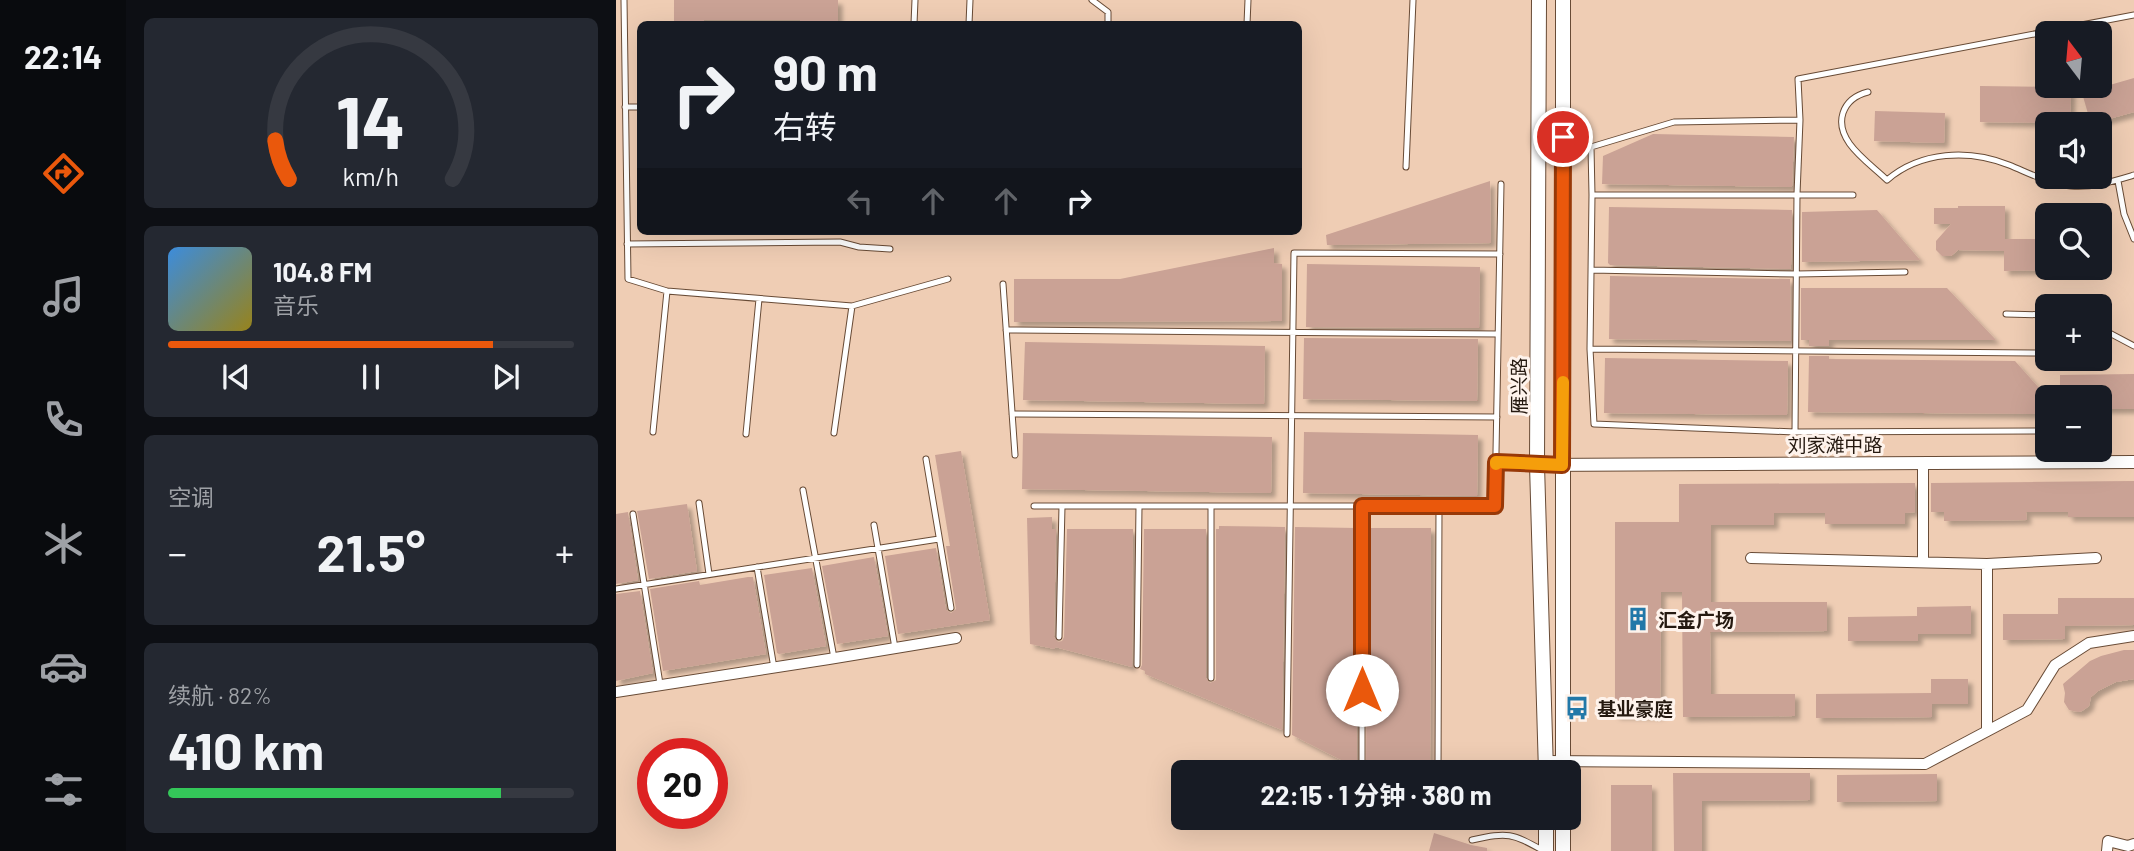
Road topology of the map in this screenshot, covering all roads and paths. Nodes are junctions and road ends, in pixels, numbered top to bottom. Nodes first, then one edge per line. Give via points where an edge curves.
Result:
1 (624, 0) edge
2 (915, 0) edge
3 (970, 0) edge
4 (1092, 0) edge
5 (1248, 0) edge
6 (1413, 0) edge
7 (1539, 0) edge
8 (1563, 0) edge
9 (2134, 15) edge
10 (914, 21) edge
11 (969, 21) edge
12 (1108, 21) edge
13 (1247, 21) edge
14 (1868, 92) dead end
15 (625, 107) junction
16 (637, 107) edge
17 (1800, 120) junction
18 (1406, 167) dead end
19 (2134, 174) edge
20 (2118, 181) junction
21 (1501, 184) dead end
22 (1797, 194) junction
23 (1592, 195) junction
24 (1853, 195) dead end
25 (2134, 239) edge
26 (627, 244) junction
27 (890, 249) dead end
28 (1500, 254) junction
29 (1591, 270) junction
30 (1905, 272) dead end
31 (1797, 274) junction
32 (948, 279) dead end
33 (1003, 284) dead end
34 (667, 291) junction
35 (759, 299) junction
36 (852, 306) junction
37 (2006, 314) dead end
38 (2035, 315) edge
39 (1006, 330) junction
40 (1293, 332) junction
41 (1498, 334) junction
42 (2112, 334) edge
43 (2134, 346) edge
44 (1590, 349) junction
45 (1796, 350) junction
46 (2035, 353) edge
47 (1012, 414) junction
48 (1293, 416) junction
49 (1497, 417) junction
50 (653, 432) dead end
51 (1795, 432) junction
52 (2035, 432) edge
53 (834, 433) dead end
54 (746, 434) dead end
55 (1015, 455) dead end
56 (926, 459) dead end
57 (2134, 461) edge
58 (1496, 462) junction
59 (1923, 463) junction
60 (1537, 465) junction
61 (1562, 465) junction
62 (803, 490) dead end
63 (699, 503) dead end
64 (1034, 506) dead end
65 (1062, 506) junction
66 (1139, 506) junction
67 (1211, 506) junction
68 (1291, 506) junction
69 (1362, 506) junction
70 (1439, 506) junction
71 (633, 514) dead end
72 (874, 524) dead end
73 (939, 539) junction
74 (878, 549) junction
75 (815, 558) junction
76 (1751, 558) dead end
77 (2096, 558) dead end
78 (1923, 562) junction
79 (1987, 564) junction
80 (757, 567) junction
81 (709, 574) junction
82 (644, 584) junction
83 (616, 589) edge
84 (951, 608) dead end
85 (2134, 636) edge
86 (1059, 637) dead end
87 (956, 638) dead end
88 (895, 648) junction
89 (834, 658) junction
90 (1137, 665) dead end
91 (774, 668) junction
92 (1211, 678) dead end
93 (660, 685) junction
94 (616, 692) edge
95 (1987, 731) junction
96 (1287, 734) dead end
97 (1362, 760) edge
98 (1438, 760) edge
99 (1546, 760) edge
100 (1563, 760) edge
101 (1581, 766) edge
102 (1546, 830) edge
103 (1563, 830) edge
104 (1472, 840) dead end
105 (2134, 844) edge
106 (1545, 851) edge
107 (1563, 851) edge
108 (2107, 851) edge

1 - 15 lane
2 - 10 lane
3 - 11 lane
4 - 12 lane via 1108,12
5 - 13 lane
6 - 18 lane
7 - 60 main road, 雁兴路
8 - 61 main road
9 - 17 lane via 1798,79
14 - 20 lane via 1848,103 1842,130 1887,180 1918,160 1966,155 2070,186
15 - 16 lane
15 - 26 lane
17 - 22 lane
17 - 23 lane via 1674,122 1591,147
19 - 20 lane
20 - 25 lane
21 - 28 lane
22 - 23 lane
22 - 24 lane
22 - 31 lane
23 - 29 lane
26 - 27 lane via 841,242
26 - 34 lane via 628,278
28 - 40 lane via 1294,253
28 - 41 lane
29 - 31 lane
29 - 44 lane
30 - 31 lane
31 - 45 lane
32 - 36 lane
33 - 39 lane
34 - 35 lane
34 - 50 lane
35 - 36 lane
35 - 54 lane
36 - 53 lane
37 - 38 lane
39 - 40 lane
39 - 47 lane
40 - 41 lane
40 - 48 lane
41 - 49 lane
42 - 43 lane
44 - 45 lane
44 - 51 lane via 1594,424
45 - 46 lane
45 - 51 lane
47 - 48 lane
47 - 55 lane
48 - 49 lane
48 - 68 lane
49 - 58 lane
51 - 52 lane
56 - 73 lane
57 - 59 street, 刘家滩中路
58 - 60 lane
58 - 70 lane via 1495,506
59 - 61 street, 刘家滩中路
59 - 78 street
60 - 61 street, 刘家滩中路
60 - 99 main road, 雁兴路
61 - 100 main road
62 - 75 lane
63 - 81 lane
64 - 65 lane
65 - 66 lane
65 - 86 lane
66 - 67 lane
66 - 90 lane
67 - 68 lane
67 - 92 lane
68 - 69 lane
68 - 96 lane
69 - 70 lane
69 - 97 lane
70 - 98 lane
71 - 82 lane
72 - 74 lane
73 - 74 lane
73 - 84 lane
74 - 75 lane
74 - 88 lane
75 - 80 lane
75 - 89 lane
76 - 78 street
77 - 79 street
78 - 79 street
79 - 95 street
80 - 81 lane
80 - 91 lane
81 - 82 lane
82 - 83 lane
82 - 93 lane
85 - 95 street via 2089,643 2055,665 2027,710
87 - 88 street
88 - 89 street
89 - 91 street
91 - 93 street
93 - 94 street
95 - 101 street via 1925,764
102 - 106 main road
103 - 107 main road
104 - 106 lane via 1504,833
105 - 108 street via 2108,842

